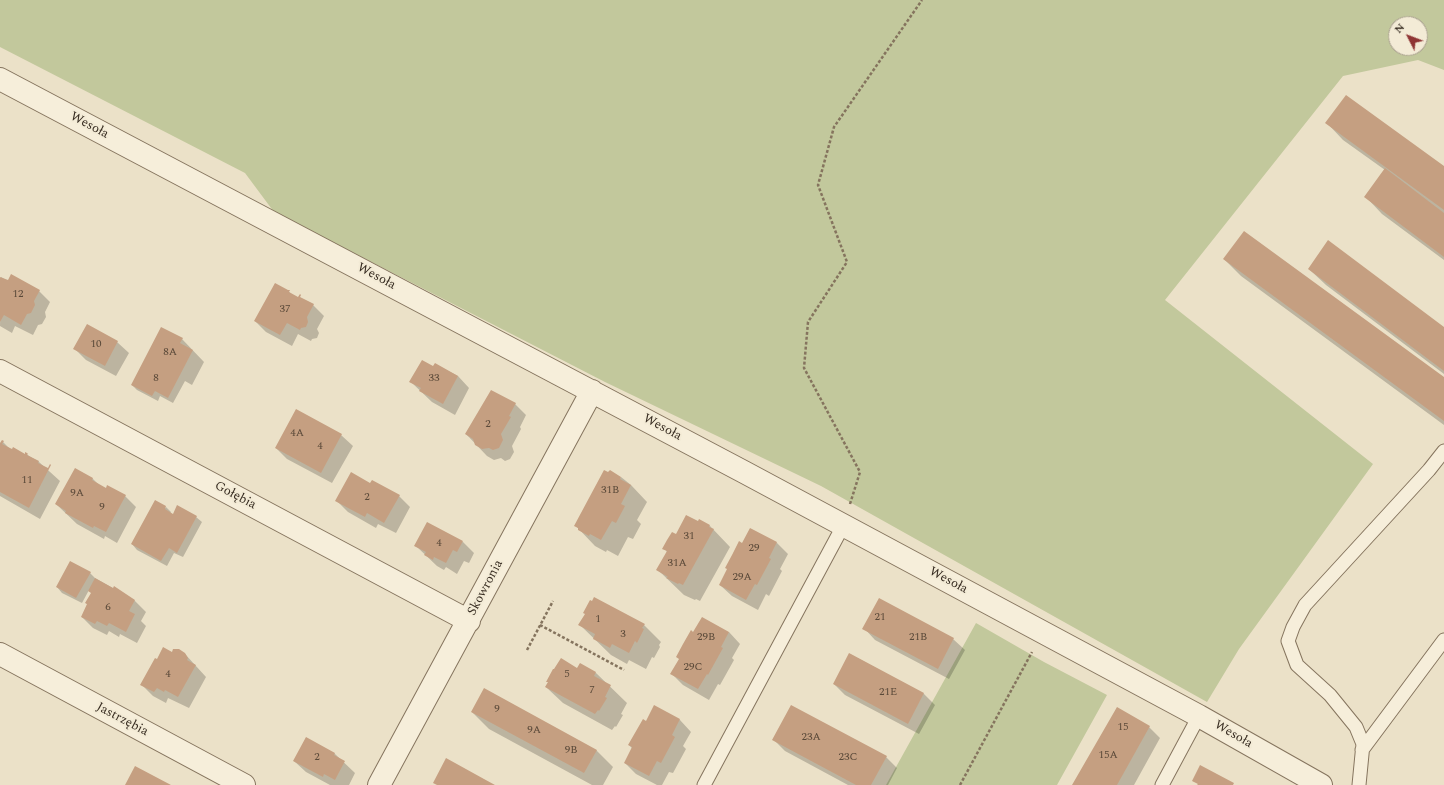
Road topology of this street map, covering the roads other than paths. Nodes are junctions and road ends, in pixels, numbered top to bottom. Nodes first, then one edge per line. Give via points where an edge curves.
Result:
1 (0, 78) edge
2 (0, 371) edge
3 (592, 391) junction
4 (1444, 451) edge
5 (843, 526) junction
6 (469, 620) junction
7 (1444, 640) edge
8 (0, 654) edge
9 (1199, 716) junction
10 (1362, 750) junction
11 (244, 785) edge
12 (379, 785) edge
13 (704, 785) edge
14 (1162, 785) edge
15 (1321, 785) edge
16 (1359, 785) edge

1 - 3 street, Wesoła
2 - 6 street, Gołębia
3 - 5 street, Wesoła
3 - 6 street, Skowronia
4 - 10 lane via 1305,605 1288,641 1297,665 1330,695 1356,727 1363,744
5 - 9 street, Wesoła
5 - 13 lane
6 - 12 street, Skowronia
7 - 10 lane
8 - 11 street, Jastrzębia
9 - 14 lane
9 - 15 street, Wesoła
10 - 16 lane

